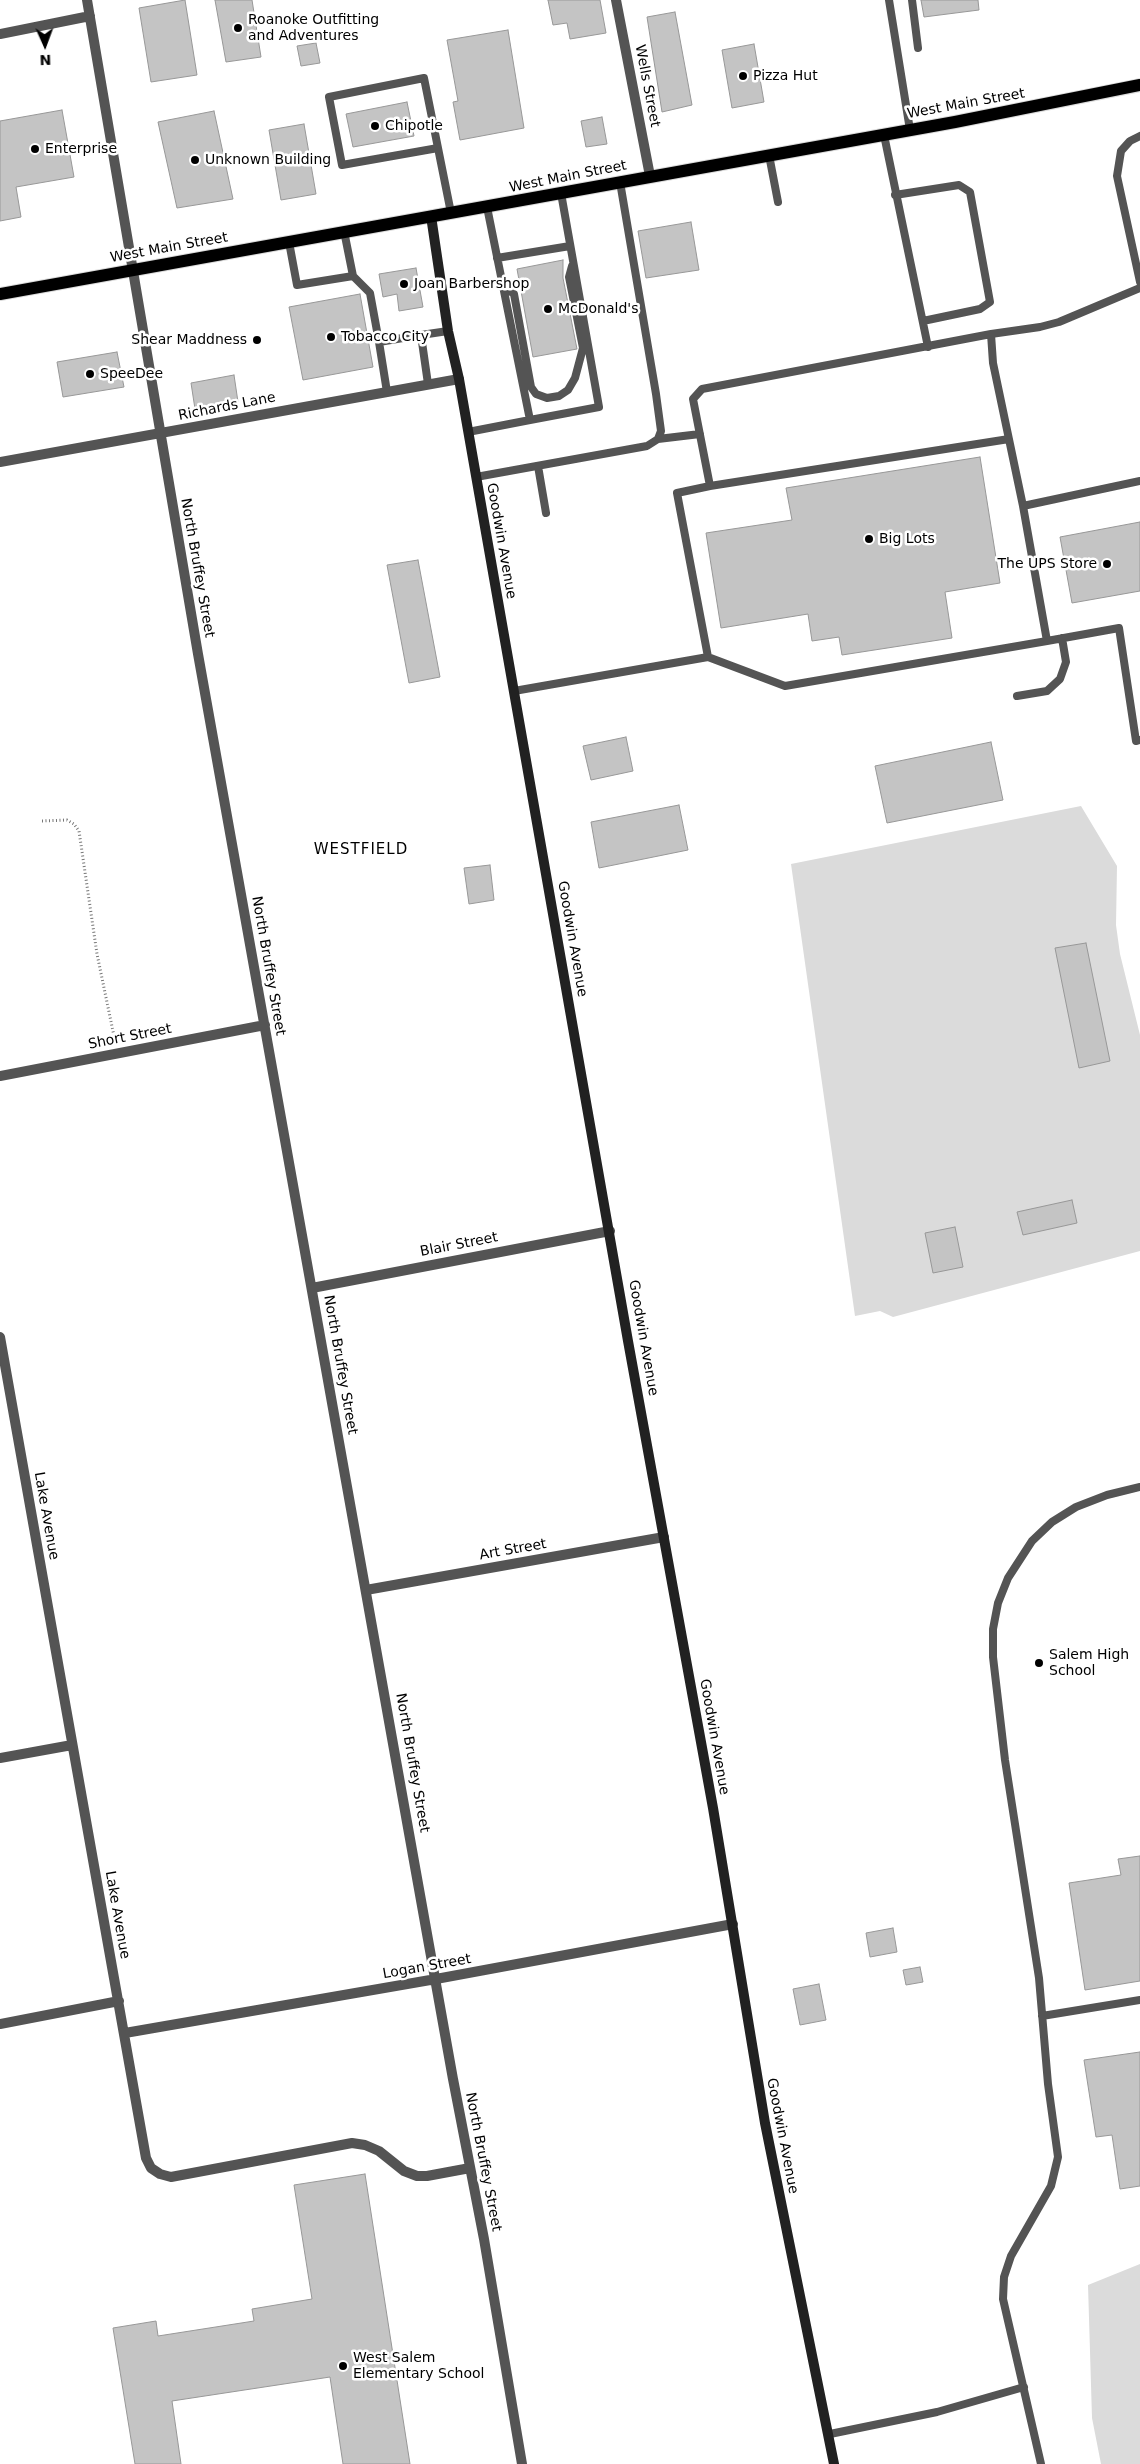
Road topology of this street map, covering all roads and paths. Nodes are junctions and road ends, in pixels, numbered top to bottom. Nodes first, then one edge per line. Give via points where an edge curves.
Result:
1 (87, 0) edge
2 (616, 0) edge
3 (890, 0) edge
4 (912, 0) edge
5 (90, 16) junction
6 (0, 34) edge
7 (918, 48) dead end
8 (1140, 85) edge
9 (910, 130) junction
10 (884, 135) junction
11 (1140, 136) edge
12 (438, 148) junction
13 (769, 155) junction
14 (650, 176) junction
15 (620, 182) junction
16 (561, 193) junction
17 (895, 196) junction
18 (778, 202) dead end
19 (487, 207) junction
20 (451, 213) junction
21 (431, 216) junction
22 (344, 231) junction
23 (289, 242) junction
24 (570, 246) junction
25 (497, 258) junction
26 (573, 262) junction
27 (132, 270) junction
28 (353, 276) junction
29 (1140, 282) edge
30 (503, 286) junction
31 (1140, 288) edge
32 (0, 294) edge
33 (923, 321) junction
34 (448, 331) junction
35 (991, 334) junction
36 (420, 335) junction
37 (379, 342) junction
38 (928, 347) junction
39 (459, 379) junction
40 (428, 384) junction
41 (387, 392) junction
42 (530, 420) junction
43 (468, 432) junction
44 (160, 433) junction
45 (700, 434) junction
46 (658, 439) junction
47 (1009, 439) junction
48 (0, 462) edge
49 (538, 466) junction
50 (476, 477) junction
51 (1140, 481) edge
52 (710, 486) junction
53 (1023, 506) junction
54 (546, 513) dead end
55 (1062, 638) junction
56 (1047, 641) junction
57 (708, 657) junction
58 (514, 690) junction
59 (1017, 696) dead end
60 (1140, 740) edge
61 (42, 821) dead end
62 (265, 1026) junction
63 (118, 1053) junction
64 (0, 1076) edge
65 (610, 1231) junction
66 (312, 1288) junction
67 (0, 1336) edge
68 (1140, 1487) edge
69 (664, 1537) junction
70 (366, 1590) junction
71 (72, 1745) junction
72 (0, 1758) edge
73 (733, 1924) junction
74 (436, 1980) junction
75 (1140, 2000) edge
76 (119, 2001) junction
77 (1042, 2016) junction
78 (0, 2024) edge
79 (125, 2033) junction
80 (470, 2168) junction
81 (1024, 2387) junction
82 (830, 2434) junction
83 (522, 2464) edge
84 (834, 2464) edge
85 (1041, 2464) edge

1 - 5 street, North Bruffey Street
2 - 14 street, Wells Street
3 - 9 lane
4 - 7 lane
5 - 6 street
5 - 27 street, North Bruffey Street
8 - 9 main road, West Main Street
9 - 10 main road, West Main Street
10 - 13 main road, West Main Street
10 - 17 lane
11 - 29 lane via 1121,151 1117,176
12 - 12 lane via 424,78 329,96 342,165
12 - 20 lane
13 - 14 main road, West Main Street
13 - 18 lane
14 - 15 main road, West Main Street
15 - 16 main road, West Main Street
15 - 46 lane via 656,394 661,431
16 - 19 main road, West Main Street
16 - 24 lane
17 - 33 lane
17 - 33 lane via 959,185 970,192 990,302 980,309
19 - 20 main road, West Main Street
19 - 25 lane
20 - 21 main road, West Main Street
21 - 22 main road, West Main Street
21 - 34 street, Goodwin Avenue
22 - 23 main road, West Main Street
22 - 28 lane
23 - 27 main road, West Main Street
23 - 28 lane via 297,285
24 - 25 lane
24 - 26 lane
25 - 30 lane
26 - 30 lane via 570,277 583,348 575,378 568,390 559,396 547,398 536,394 531,387 514,294
26 - 42 lane via 599,407
27 - 32 main road, West Main Street
27 - 44 street, North Bruffey Street
28 - 37 lane via 370,293
30 - 42 lane
31 - 35 lane via 1059,322
33 - 38 lane
34 - 36 lane
34 - 39 street, Goodwin Avenue
35 - 38 lane
35 - 47 lane via 993,363
36 - 37 lane
36 - 40 lane
37 - 41 lane
38 - 45 lane via 702,389 693,399
39 - 40 street, Richards Lane
39 - 43 street, Goodwin Avenue
40 - 41 street, Richards Lane
41 - 44 street, Richards Lane
42 - 43 lane
43 - 50 street, Goodwin Avenue
44 - 48 street, Richards Lane
44 - 62 street, North Bruffey Street
45 - 46 lane
45 - 52 lane
46 - 49 lane via 647,446
47 - 52 lane
47 - 53 lane
49 - 50 lane
49 - 54 lane
50 - 58 street, Goodwin Avenue
51 - 53 lane
52 - 57 lane via 677,493
53 - 56 lane
55 - 56 lane
55 - 59 lane via 1066,662 1060,679 1047,690
55 - 60 lane via 1119,628 1136,741
56 - 57 lane via 785,686
57 - 58 lane
58 - 65 street, Goodwin Avenue
61 - 63 path via 67,820 79,831 98,954
62 - 63 street, Short Street
62 - 66 street, North Bruffey Street
63 - 64 street, Short Street
65 - 66 street, Blair Street
65 - 69 street, Goodwin Avenue
66 - 70 street, North Bruffey Street
67 - 71 street, Lake Avenue
68 - 77 lane via 1106,1495 1052,1522 1032,1541 1008,1578 998,1603 992,1657
69 - 70 street, Art Street
69 - 73 street, Goodwin Avenue
70 - 74 street, North Bruffey Street
71 - 72 street
71 - 76 street, Lake Avenue
73 - 74 street, Logan Street
73 - 82 street, Goodwin Avenue via 765,2123
74 - 79 street, Logan Street
74 - 80 street, North Bruffey Street
75 - 77 lane
76 - 78 street
76 - 79 street, Lake Avenue
77 - 81 lane via 1058,2157 1051,2186 1011,2256 1004,2277 1003,2299
79 - 80 street, Lake Avenue via 146,2158 151,2168 160,2174 171,2177 352,2143 379,2151 404,2171 417,2176
80 - 83 street, North Bruffey Street
81 - 82 lane via 937,2412
81 - 85 lane
82 - 84 street, Goodwin Avenue

